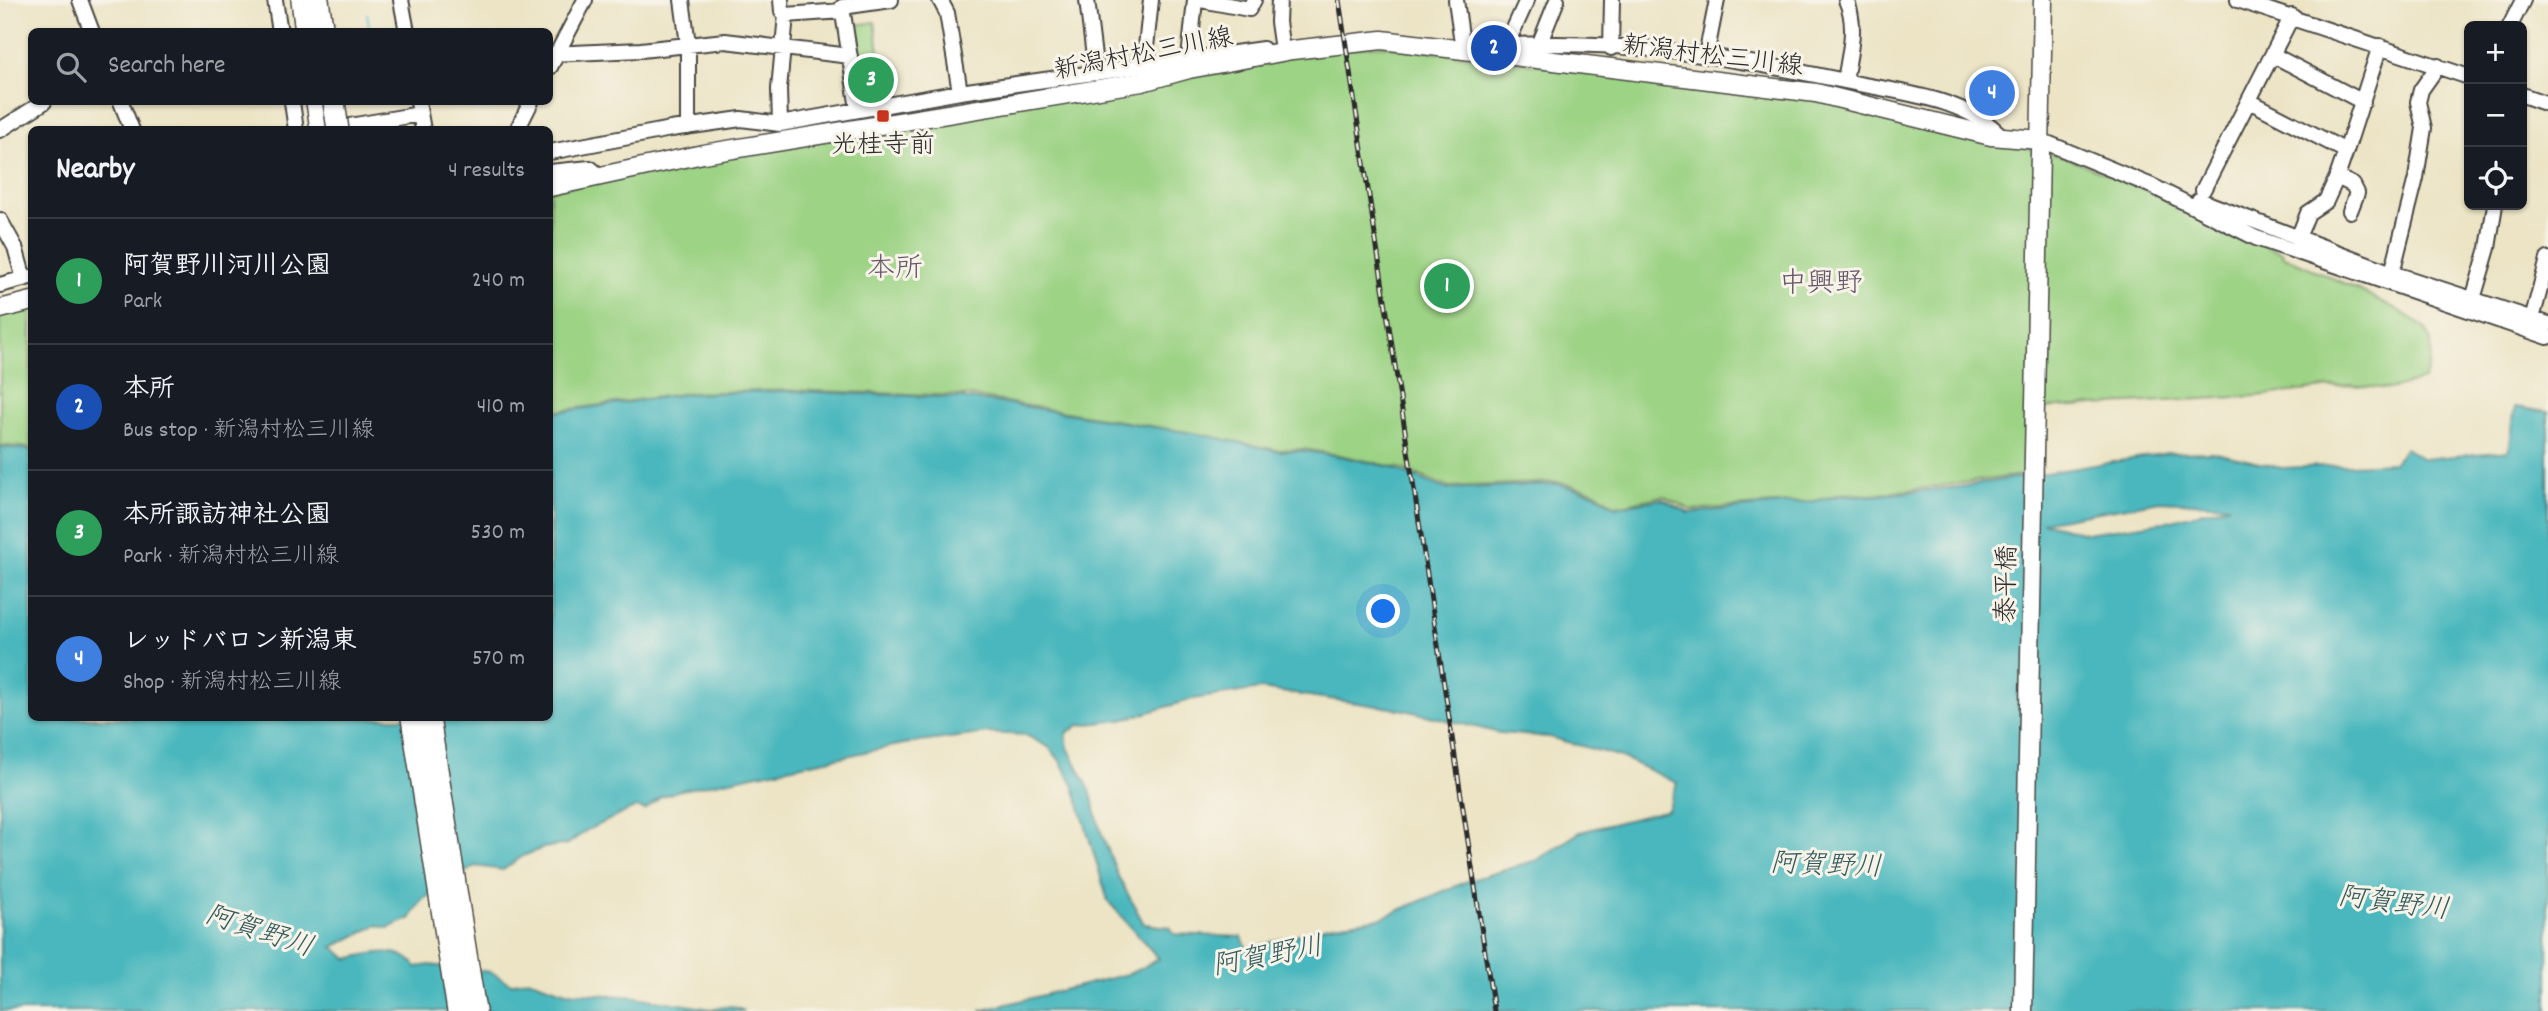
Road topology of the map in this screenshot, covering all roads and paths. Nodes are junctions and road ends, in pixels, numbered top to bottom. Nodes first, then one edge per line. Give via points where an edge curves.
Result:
1 (80, 0) edge
2 (275, 0) edge
3 (302, 0) edge
4 (318, 0) edge
5 (401, 0) edge
6 (585, 0) edge
7 (682, 0) edge
8 (781, 0) edge
9 (891, 0) edge
10 (940, 0) edge
11 (1087, 0) edge
12 (1151, 0) edge
13 (1195, 0) edge
14 (1201, 0) edge
15 (1254, 0) edge
16 (1260, 0) edge
17 (1279, 0) edge
18 (1456, 0) edge
19 (1527, 0) edge
20 (1558, 0) edge
21 (1612, 0) edge
22 (1717, 0) edge
23 (1846, 0) edge
24 (2043, 0) edge
25 (2238, 0) edge
26 (2523, 0) edge
27 (843, 11) junction
28 (786, 15) junction
29 (2292, 16) junction
30 (2512, 21) edge
31 (90, 28) edge
32 (279, 28) edge
33 (306, 28) edge
34 (322, 28) edge
35 (406, 28) edge
36 (688, 44) junction
37 (1507, 44) junction
38 (1539, 45) junction
39 (784, 46) junction
40 (2380, 46) junction
41 (1611, 48) junction
42 (1287, 50) junction
43 (1464, 50) junction
44 (553, 53) edge
45 (2273, 55) junction
46 (850, 56) junction
47 (1706, 56) junction
48 (1189, 59) junction
49 (1144, 66) junction
50 (2438, 66) junction
51 (1096, 73) junction
52 (2464, 75) edge
53 (1845, 81) junction
54 (960, 92) junction
55 (2527, 100) edge
56 (2249, 101) junction
57 (2363, 102) junction
58 (2548, 104) edge
59 (39, 105) edge
60 (122, 105) edge
61 (292, 105) edge
62 (317, 105) edge
63 (334, 105) edge
64 (530, 105) edge
65 (419, 108) edge
66 (858, 108) junction
67 (780, 124) junction
68 (130, 126) edge
69 (295, 126) edge
70 (320, 126) edge
71 (337, 126) edge
72 (347, 126) edge
73 (422, 126) edge
74 (519, 126) edge
75 (688, 127) junction
76 (0, 130) edge
77 (2002, 137) junction
78 (2040, 140) junction
79 (553, 151) edge
80 (2346, 151) junction
81 (553, 172) edge
82 (600, 176) junction
83 (2337, 177) junction
84 (553, 186) edge
85 (2203, 190) dead end
86 (2161, 191) junction
87 (2494, 210) edge
88 (2350, 211) dead end
89 (0, 220) edge
90 (2298, 238) junction
91 (2548, 259) edge
92 (2392, 272) junction
93 (28, 278) edge
94 (0, 285) edge
95 (2473, 299) junction
96 (28, 302) edge
97 (0, 309) edge
98 (2532, 319) junction
99 (2548, 324) edge
100 (2548, 337) edge
101 (412, 721) edge
102 (429, 721) edge
103 (458, 1011) edge
104 (475, 1011) edge
105 (2023, 1011) edge

1 - 31 street
2 - 32 street
3 - 33 highway
4 - 34 highway
5 - 35 street
6 - 44 street
7 - 36 street
8 - 28 street
9 - 27 street via 842,7
10 - 54 street via 947,13
11 - 51 street
12 - 49 street
13 - 48 street
14 - 15 street via 1248,9
16 - 17 street
17 - 42 street via 1278,22
18 - 43 street
19 - 37 street
20 - 38 street
21 - 41 street
22 - 47 street
23 - 53 street via 1852,26
24 - 78 main road, 泰平橋
25 - 29 street
26 - 30 street
27 - 28 street
27 - 46 street
28 - 39 street
29 - 40 street
29 - 45 street
36 - 39 street via 725,41
36 - 44 street
36 - 75 street
37 - 38 street
37 - 43 street
38 - 41 street
39 - 46 street
39 - 67 street
40 - 50 street
40 - 57 street
41 - 47 street
42 - 43 main road, 新潟村松三川線 via 1382,40
42 - 48 street via 1250,49
42 - 82 main road, 新潟村松三川線 via 1142,82 703,154
43 - 77 main road, 新潟村松三川線 via 1816,93
45 - 56 street
45 - 57 street
46 - 66 street
47 - 53 street
48 - 49 street
49 - 51 street
50 - 52 street
50 - 92 street via 2418,102 2424,128
51 - 54 street
53 - 77 street via 1965,111
54 - 66 street
55 - 58 street
56 - 80 street
56 - 85 street
57 - 80 street
59 - 76 street
60 - 68 street
61 - 69 street
62 - 70 highway
63 - 71 highway, bridge
64 - 74 street
65 - 72 street
65 - 73 street
66 - 67 street
67 - 75 street via 741,120
75 - 79 street
77 - 78 main road, 新潟村松三川線
78 - 86 street
78 - 105 main road, 泰平橋
80 - 83 street
81 - 82 street via 590,168
82 - 84 main road, 新潟村松三川線
83 - 88 street via 2353,185 2357,193
83 - 90 street via 2326,201 2308,213
86 - 90 street via 2173,190
86 - 100 street via 2256,238
87 - 95 street
89 - 93 street
90 - 92 street
91 - 98 street
92 - 95 street
93 - 94 street
95 - 98 street
96 - 97 main road
98 - 99 street
101 - 103 highway
102 - 104 highway

